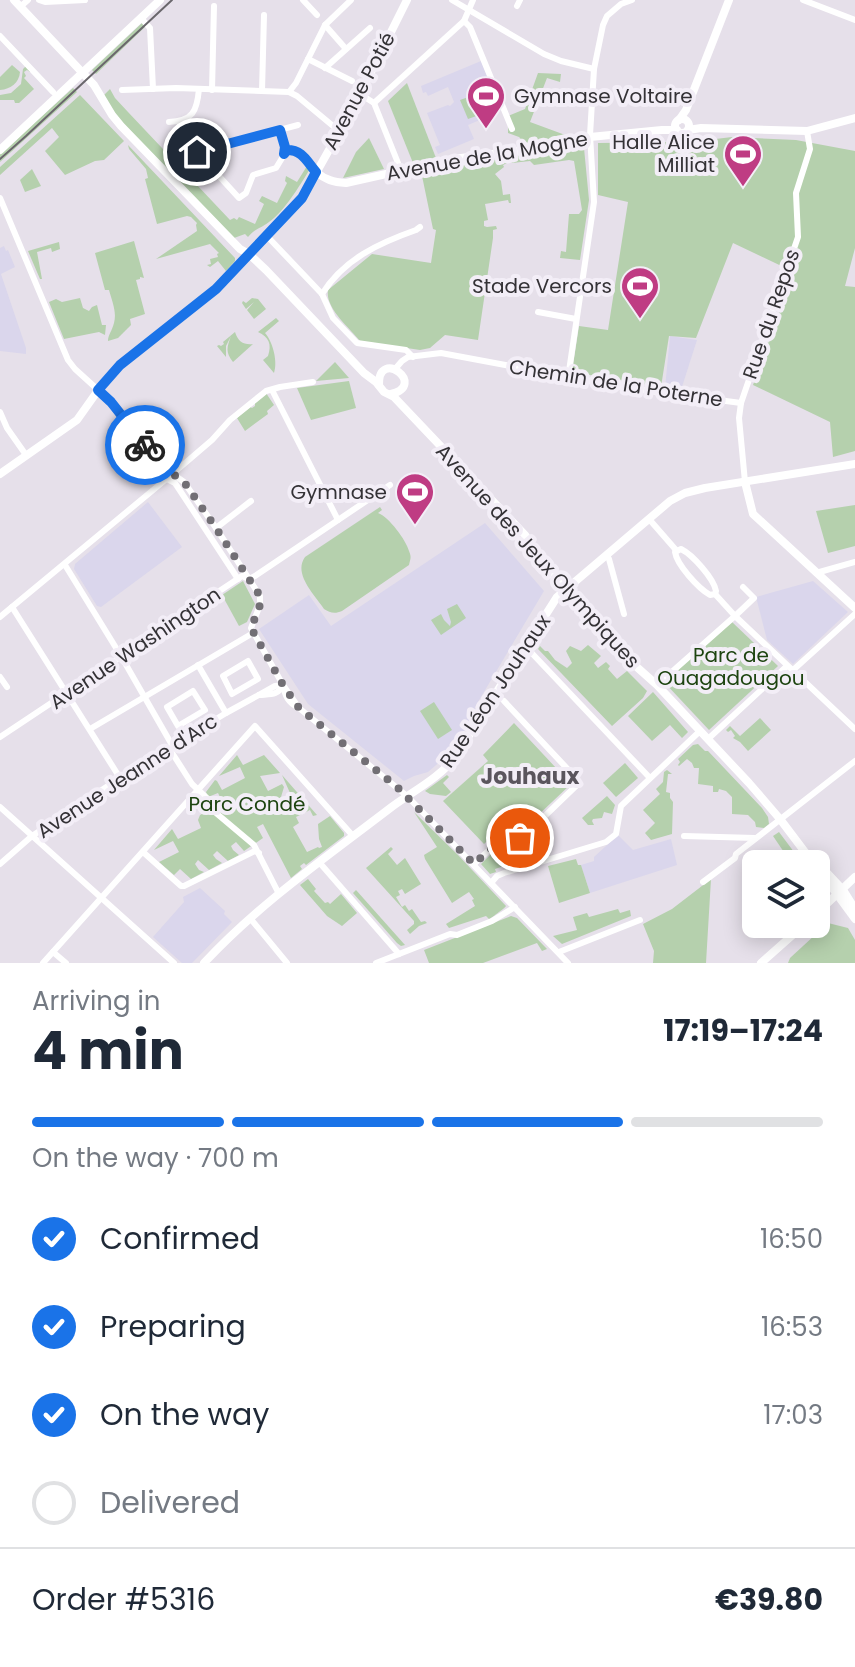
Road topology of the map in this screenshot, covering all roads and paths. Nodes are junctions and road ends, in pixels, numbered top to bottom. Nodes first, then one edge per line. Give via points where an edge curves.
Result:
1 (39, 0) edge
2 (85, 0) edge
3 (303, 0) edge
4 (351, 0) edge
5 (407, 0) edge
6 (452, 0) edge
7 (473, 0) edge
8 (632, 0) edge
9 (729, 0) edge
10 (803, 0) edge
11 (21, 2) edge
12 (154, 2) edge
13 (214, 6) dead end
14 (470, 12) junction
15 (264, 15) dead end
16 (317, 15) dead end
17 (141, 18) junction
18 (855, 20) edge
19 (464, 21) junction
20 (325, 25) junction
21 (370, 28) dead end
22 (0, 36) edge
23 (346, 49) junction
24 (308, 59) junction
25 (325, 68) junction
26 (594, 69) junction
27 (83, 74) junction
28 (352, 81) dead end
29 (153, 89) junction
30 (199, 89) junction
31 (122, 90) dead end
32 (212, 90) junction
33 (262, 91) junction
34 (53, 92) dead end
35 (289, 92) junction
36 (360, 94) junction
37 (374, 103) junction
38 (855, 118) edge
39 (169, 122) dead end
40 (683, 124) junction
41 (298, 125) dead end
42 (512, 129) dead end
43 (280, 130) junction
44 (339, 131) junction
45 (807, 131) junction
46 (590, 137) junction
47 (0, 150) edge
48 (197, 152) junction
49 (284, 154) junction
50 (182, 161) dead end
51 (398, 163) dead end
52 (316, 172) junction
53 (0, 198) edge
54 (420, 227) dead end
55 (266, 235) junction
56 (249, 254) junction
57 (322, 294) junction
58 (538, 312) dead end
59 (576, 319) junction
60 (413, 357) junction
61 (398, 371) junction
62 (380, 375) junction
63 (367, 376) junction
64 (568, 378) junction
65 (313, 382) dead end
66 (379, 385) junction
67 (401, 389) junction
68 (98, 390) junction
69 (272, 390) junction
70 (391, 394) junction
71 (741, 403) junction
72 (403, 407) junction
73 (0, 412) edge
74 (26, 455) junction
75 (855, 464) edge
76 (0, 474) edge
77 (173, 474) junction
78 (167, 479) junction
79 (745, 482) junction
80 (390, 485) dead end
81 (251, 501) dead end
82 (649, 519) junction
83 (338, 520) junction
84 (216, 528) junction
85 (676, 550) junction
86 (607, 556) junction
87 (855, 562) edge
88 (65, 565) junction
89 (816, 573) junction
90 (238, 579) junction
91 (249, 579) junction
92 (743, 587) dead end
93 (566, 589) junction
94 (715, 594) junction
95 (12, 607) junction
96 (855, 608) edge
97 (624, 614) dead end
98 (855, 614) edge
99 (735, 616) junction
100 (0, 617) edge
101 (253, 633) junction
102 (526, 647) junction
103 (121, 656) junction
104 (198, 665) junction
105 (789, 668) junction
106 (0, 677) edge
107 (283, 685) junction
108 (657, 685) junction
109 (246, 686) junction
110 (7, 687) dead end
111 (67, 693) junction
112 (272, 695) junction
113 (256, 696) junction
114 (145, 697) junction
115 (504, 701) dead end
116 (290, 703) junction
117 (299, 708) junction
118 (226, 713) junction
119 (178, 726) joint
120 (90, 729) junction
121 (855, 729) edge
122 (700, 731) junction
123 (1, 735) edge
124 (708, 739) junction
125 (171, 746) junction
126 (855, 761) edge
127 (120, 778) junction
128 (650, 778) junction
129 (197, 790) junction
130 (407, 796) junction
131 (0, 807) edge
132 (780, 819) junction
133 (32, 836) junction
134 (353, 836) junction
135 (684, 836) dead end
136 (755, 838) junction
137 (802, 847) junction
138 (804, 850) edge
139 (143, 852) junction
140 (258, 852) junction
141 (319, 862) junction
142 (0, 864) edge
143 (474, 864) junction
144 (855, 877) edge
145 (830, 881) edge
146 (703, 882) dead end
147 (491, 883) junction
148 (855, 884) edge
149 (840, 892) junction
150 (279, 894) junction
151 (102, 897) junction
152 (830, 901) edge
153 (515, 907) junction
154 (855, 909) edge
155 (250, 918) junction
156 (855, 919) edge
157 (640, 920) dead end
158 (789, 938) edge
159 (53, 952) junction
160 (559, 952) junction
161 (399, 954) junction
162 (43, 963) edge
163 (66, 963) edge
164 (174, 963) edge
165 (204, 963) edge
166 (287, 963) edge
167 (376, 963) edge
168 (568, 963) edge
169 (761, 963) edge

1 - 2 street
3 - 16 street
4 - 20 street
5 - 36 main road, Avenue Potié
6 - 14 street
7 - 14 street
8 - 26 street via 607,16
9 - 40 main road
10 - 18 street
11 - 27 main road
12 - 17 main road
13 - 32 street
14 - 19 street
14 - 26 street via 545,55
15 - 33 street
17 - 27 main road
17 - 29 street via 150,28
19 - 37 street
19 - 42 street
20 - 23 street
20 - 24 street
21 - 23 street
22 - 34 street
23 - 25 street
24 - 25 street
24 - 35 street
25 - 28 street
26 - 46 street
27 - 47 main road
27 - 56 main road via 121,126
29 - 30 street
29 - 31 street
30 - 32 street
30 - 39 street via 193,113
32 - 33 street
33 - 35 street
35 - 44 street
36 - 37 street
36 - 44 main road, Avenue Potié
37 - 51 street
38 - 45 main road
40 - 45 main road
40 - 46 main road, Avenue de la Mogne
41 - 43 street
43 - 48 street
43 - 49 street
44 - 52 main road, Avenue Potié
45 - 71 street, Rue du Repos via 810,149 796,193 798,237
46 - 52 main road, Avenue de la Mogne via 346,183
46 - 59 street via 594,202
48 - 49 street via 239,198 253,175 276,168
48 - 50 street
49 - 52 street via 287,150 303,155
52 - 55 main road, Avenue Potié via 302,198
53 - 68 street via 68,360
54 - 57 street via 366,251
55 - 56 main road, Avenue Potié
55 - 57 street, Chemin de la Poterne
56 - 63 main road
56 - 68 main road, Avenue Potié
57 - 60 street, Chemin de la Poterne via 333,318 357,343 406,350
58 - 59 street
59 - 64 street
60 - 61 street
60 - 64 street, Chemin de la Poterne via 441,353
61 - 62 main road via 386,369
61 - 67 main road via 404,382
62 - 63 main road
62 - 66 main road
63 - 66 main road
64 - 71 street, Chemin de la Poterne
65 - 69 street
66 - 70 main road
67 - 70 main road
67 - 72 main road
68 - 74 main road, Avenue Potié via 77,420
68 - 77 street
69 - 77 street via 230,420
69 - 83 street
70 - 72 main road, Avenue des Jeux Olympiques
71 - 79 street, Chemin de la Poterne
72 - 93 main road, Avenue des Jeux Olympiques via 525,535
73 - 74 street
74 - 76 main road, Avenue Potié
75 - 79 main road, Rue Léon Jouhaux
77 - 78 street
77 - 84 street
78 - 88 street
78 - 90 street via 175,483
79 - 82 main road, Rue Léon Jouhaux via 685,493
79 - 89 main road via 753,514
80 - 83 street
81 - 84 street
82 - 85 street
82 - 86 main road, Rue Léon Jouhaux
83 - 91 street
84 - 91 street
85 - 94 street via 677,561 699,586
85 - 94 street via 689,553 714,583
86 - 93 main road, Rue Léon Jouhaux
86 - 97 street
87 - 89 street
88 - 95 street
88 - 103 street
89 - 96 main road
90 - 91 street, Avenue Washington
90 - 103 street, Avenue Washington
91 - 101 street via 261,601 251,624
92 - 99 street via 754,598
93 - 102 main road, Rue Léon Jouhaux
93 - 108 main road, Avenue des Jeux Olympiques
94 - 99 street
95 - 100 street
95 - 111 street
98 - 105 street
99 - 105 street
99 - 108 street
101 - 104 street
101 - 107 street
102 - 128 street
102 - 130 main road, Rue Léon Jouhaux via 451,763
103 - 111 street, Avenue Washington
103 - 114 street
104 - 114 street
104 - 118 street
105 - 121 street
105 - 124 street
106 - 110 street
107 - 112 street
107 - 113 street, Avenue Jeanne d'Arc
107 - 116 street
107 - 117 street
108 - 122 main road, Avenue des Jeux Olympiques
109 - 109 street via 232,694 223,676 248,661 258,679
109 - 113 street
111 - 120 street
111 - 123 street, Avenue Washington
112 - 113 street, Avenue Jeanne d'Arc
112 - 116 street
113 - 118 street, Avenue Jeanne d'Arc
114 - 120 street
114 - 125 street
115 - 143 street via 578,784 523,837 510,831
116 - 117 street
117 - 130 street
118 - 125 street, Avenue Jeanne d'Arc
119 - 119 street via 167,707 193,691 205,710
120 - 127 street
122 - 124 main road, Avenue des Jeux Olympiques
122 - 128 street
124 - 132 main road, Avenue des Jeux Olympiques
125 - 127 street, Avenue Jeanne d'Arc
125 - 129 street
126 - 132 street
127 - 133 street, Avenue Jeanne d'Arc
128 - 147 street via 621,806 616,834 603,843 504,873
129 - 134 street via 255,726
129 - 139 street
129 - 140 street
130 - 134 main road, Rue Léon Jouhaux
130 - 143 street
131 - 133 street
132 - 136 street
132 - 137 main road, Avenue des Jeux Olympiques
133 - 142 street, Avenue Jeanne d'Arc
133 - 151 street
134 - 141 main road, Rue Léon Jouhaux
135 - 136 street
136 - 146 street
137 - 138 main road, Avenue des Jeux Olympiques
137 - 149 main road, Avenue des Jeux Olympiques
139 - 140 street via 181,886
139 - 151 street
140 - 150 street
141 - 150 main road, Rue Léon Jouhaux
141 - 161 street
143 - 147 street
144 - 149 main road
145 - 149 main road, Avenue des Jeux Olympiques
147 - 153 street
148 - 149 main road
149 - 152 main road
149 - 154 main road
149 - 156 main road
150 - 155 main road, Rue Léon Jouhaux
151 - 159 street
151 - 164 street
153 - 160 street
153 - 161 street via 492,921
155 - 165 main road, Rue Léon Jouhaux
155 - 166 street
157 - 160 street
158 - 169 main road
159 - 162 street
159 - 163 street
160 - 168 street
161 - 167 street

